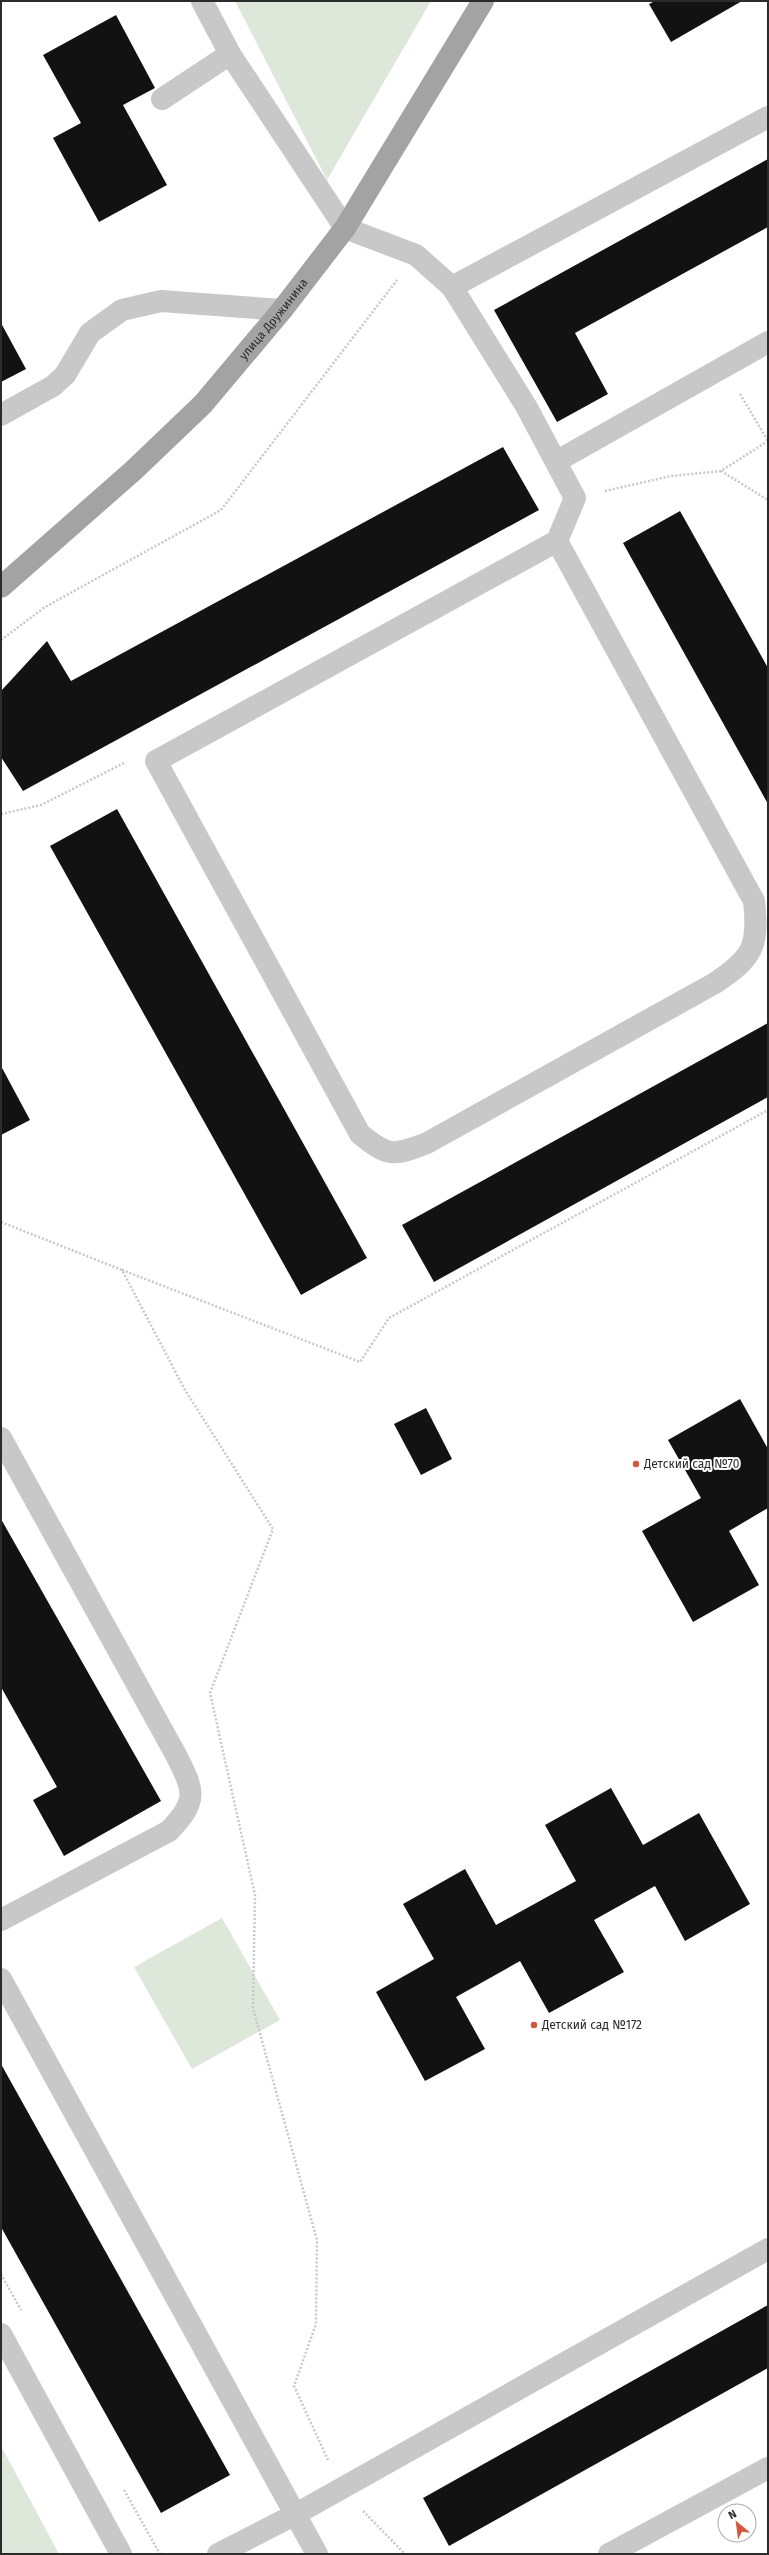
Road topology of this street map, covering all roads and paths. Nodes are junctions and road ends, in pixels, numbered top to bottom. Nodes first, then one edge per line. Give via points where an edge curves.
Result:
1 (202, 1) edge
2 (484, 1) edge
3 (230, 54) junction
4 (162, 99) dead end
5 (768, 117) edge
6 (345, 228) junction
7 (416, 255) junction
8 (452, 287) junction
9 (282, 310) junction
10 (768, 342) edge
11 (724, 367) junction
12 (1, 415) edge
13 (768, 441) edge
14 (557, 461) junction
15 (721, 471) junction
16 (575, 498) junction
17 (768, 500) edge
18 (557, 541) junction
19 (1, 586) edge
20 (1, 640) edge
21 (156, 761) junction
22 (1, 814) edge
23 (768, 1110) edge
24 (1, 1222) edge
25 (122, 1270) junction
26 (1, 1438) edge
27 (1, 1920) edge
28 (1, 1979) edge
29 (768, 2250) edge
30 (1, 2334) edge
31 (768, 2468) edge
32 (341, 2489) junction
33 (296, 2514) junction
34 (121, 2554) edge
35 (218, 2554) edge
36 (317, 2554) edge
37 (405, 2554) edge
38 (609, 2554) edge

1 - 3 street
2 - 6 main road, улица Дружинина
3 - 4 street
3 - 6 street
5 - 8 street
6 - 7 street
6 - 9 main road, улица Дружинина
7 - 8 street
7 - 20 path via 221,510 45,607
8 - 14 street
9 - 12 street via 161,301 122,310 90,333 65,375 53,386
9 - 19 main road, улица Дружинина via 197,409 134,470
10 - 11 street
11 - 13 path
11 - 14 street
13 - 15 path
14 - 16 street
15 - 16 path via 671,476
15 - 17 path
16 - 18 street
18 - 21 street
18 - 21 street via 744,880 754,901 757,928 751,952 733,971 716,983 427,1142 407,1150 389,1153 374,1146 360,1134
21 - 22 path via 144,754 41,805
23 - 25 path via 389,1318 360,1362
24 - 25 path
25 - 32 path via 185,1390 273,1529 210,1693 255,1894 253,2008 317,2240 316,2324 294,2386
26 - 27 street via 176,1755 190,1783 191,1802 183,1816 169,1831
28 - 33 street
29 - 32 street
30 - 34 street
31 - 38 street
32 - 33 street
32 - 37 path
33 - 35 street
33 - 36 street

